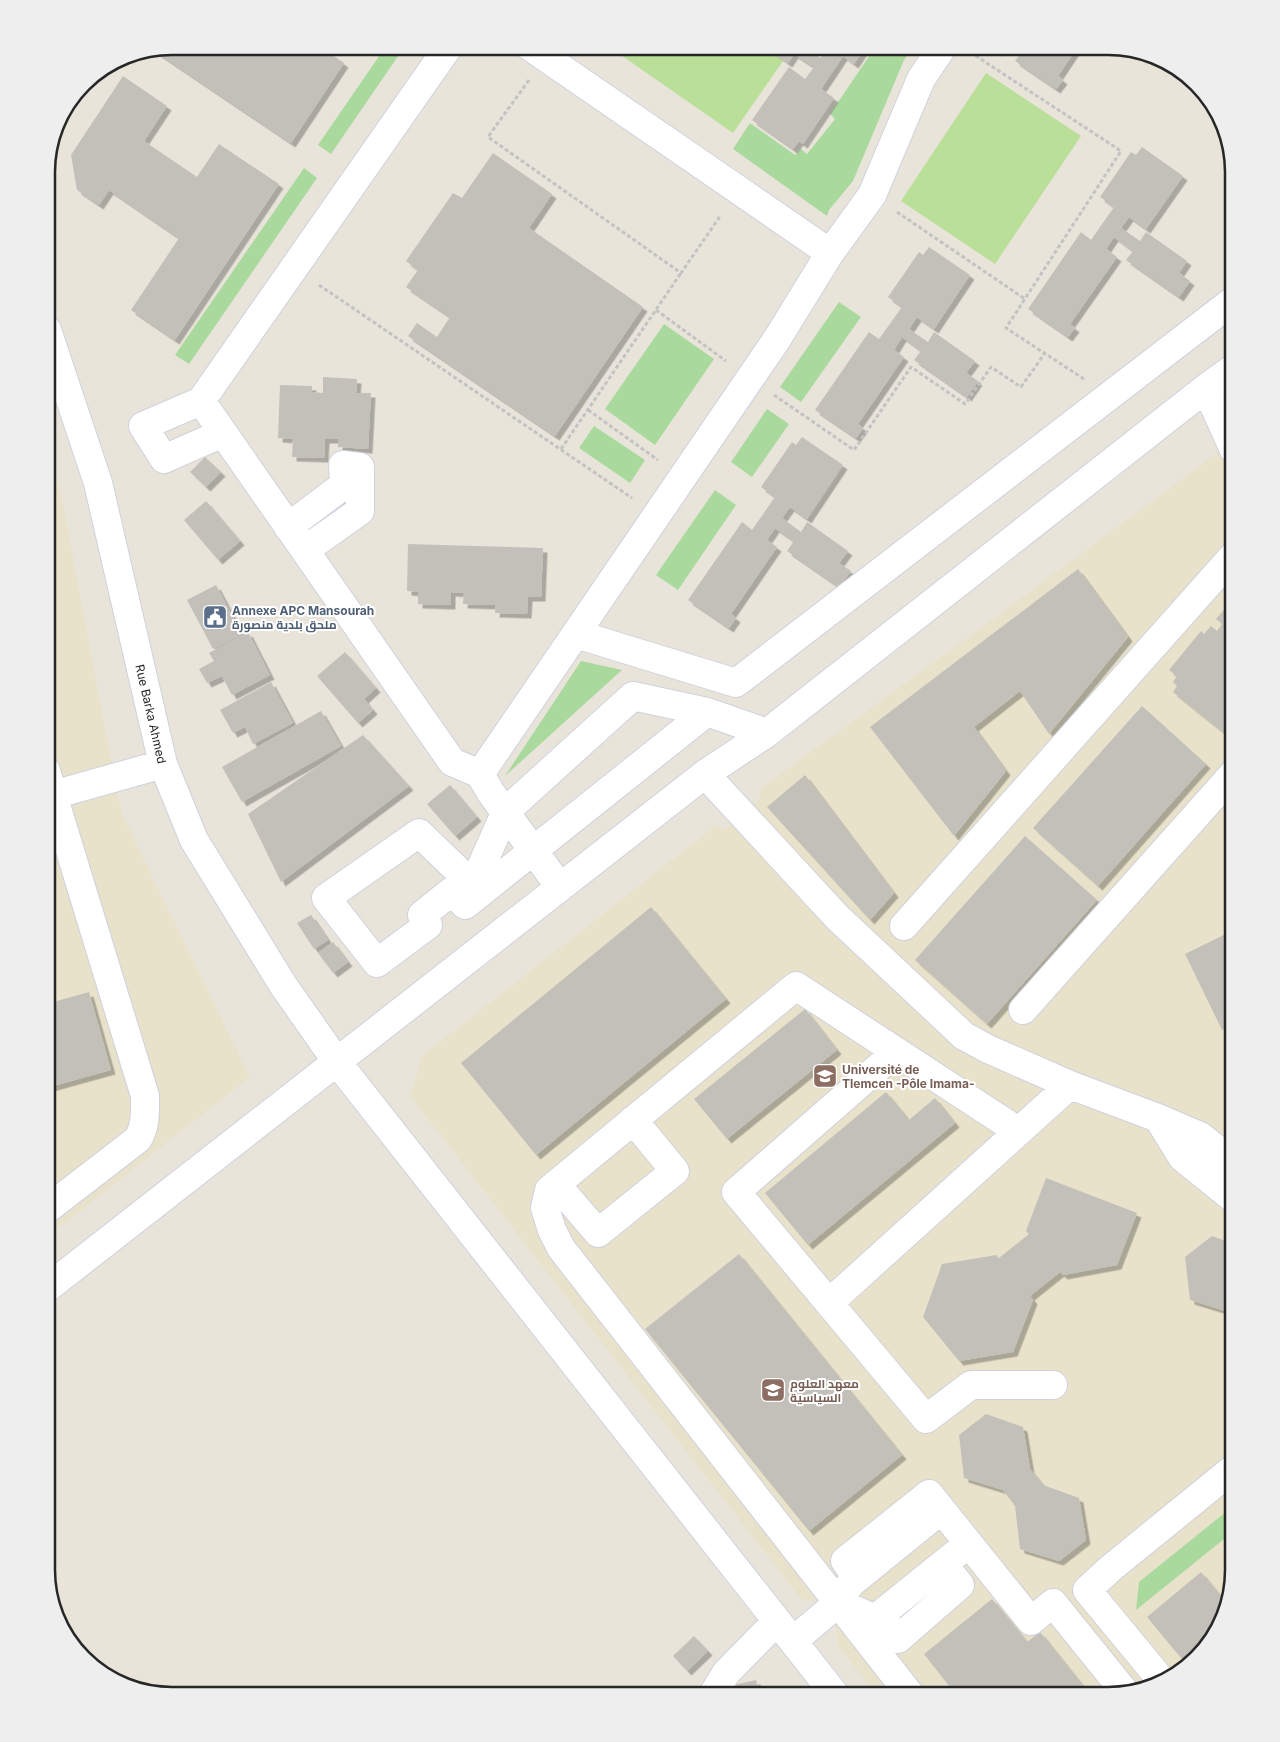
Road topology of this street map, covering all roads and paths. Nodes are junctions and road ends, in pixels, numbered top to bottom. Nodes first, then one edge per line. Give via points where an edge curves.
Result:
1 (443, 55) edge
2 (535, 55) edge
3 (541, 55) edge
4 (949, 55) edge
5 (966, 55) edge
6 (739, 190) junction
7 (872, 195) junction
8 (830, 253) junction
9 (294, 267) junction
10 (681, 273) junction
11 (1025, 299) junction
12 (1225, 307) edge
13 (656, 310) junction
14 (1045, 353) junction
15 (55, 357) edge
16 (1225, 374) edge
17 (750, 378) junction
18 (1206, 388) junction
19 (1110, 395) junction
20 (200, 401) junction
21 (588, 410) junction
22 (1225, 430) edge
23 (223, 433) junction
24 (561, 449) junction
25 (682, 478) junction
26 (657, 515) junction
27 (288, 526) junction
28 (305, 550) junction
29 (1225, 565) edge
30 (576, 634) junction
31 (707, 712) junction
32 (767, 733) junction
33 (162, 764) junction
34 (480, 774) junction
35 (705, 774) junction
36 (55, 782) edge
37 (1225, 783) edge
38 (55, 799) edge
39 (506, 810) junction
40 (534, 849) junction
41 (480, 872) junction
42 (560, 887) junction
43 (465, 905) junction
44 (904, 926) dead end
45 (492, 940) junction
46 (1023, 1010) dead end
47 (896, 1052) junction
48 (337, 1062) junction
49 (1070, 1084) junction
50 (1158, 1118) junction
51 (633, 1120) junction
52 (1018, 1131) junction
53 (1225, 1156) edge
54 (556, 1184) junction
55 (1225, 1192) edge
56 (55, 1203) edge
57 (55, 1282) edge
58 (829, 1302) junction
59 (1053, 1385) dead end
60 (1225, 1475) edge
61 (968, 1544) junction
62 (838, 1603) junction
63 (785, 1631) junction
64 (1158, 1676) edge
65 (1120, 1686) edge
66 (717, 1687) edge
67 (829, 1687) edge
68 (905, 1687) edge

1 - 9 street
2 - 10 path via 488,138
3 - 6 street
4 - 7 street via 920,79
5 - 11 path via 1120,151
6 - 8 street
6 - 10 path
7 - 8 street
7 - 11 path
8 - 17 street
9 - 20 street
9 - 24 path
10 - 13 path
11 - 14 path via 1006,328
12 - 19 street
13 - 17 path
13 - 21 path
14 - 17 path via 1021,387 991,367 965,404 911,367 854,450
14 - 19 path
15 - 33 street, Rue Barka Ahmed via 98,484
16 - 18 street
17 - 25 street
18 - 22 street
18 - 32 street
19 - 30 street via 736,683
20 - 23 street
20 - 23 street via 143,426 164,459
21 - 24 path
21 - 25 path
23 - 27 street
24 - 26 path
25 - 26 street
26 - 30 street
27 - 28 street
27 - 28 street via 344,485 343,465 360,467 360,510
28 - 34 street via 452,762
29 - 44 street
30 - 34 street
31 - 32 street
31 - 39 street via 633,696
31 - 40 street
32 - 35 street
33 - 36 street
33 - 48 street, Rue Barka Ahmed via 194,840 283,985
34 - 39 street
35 - 42 street
35 - 49 street via 837,917 964,1036
37 - 46 street
38 - 56 street via 145,1096 143,1130 138,1139
39 - 40 street
39 - 41 street
40 - 42 street
40 - 43 street
41 - 43 street
41 - 43 street via 468,880 418,833 326,898 376,964 428,925 422,915 452,891
42 - 45 street
43 - 45 street
45 - 48 street
47 - 51 street via 796,986
47 - 52 street
47 - 58 street via 736,1192
48 - 57 street
48 - 63 street, Rue Barka Ahmed
49 - 50 street
49 - 52 street
50 - 53 street via 1200,1136
50 - 55 street via 1182,1157
51 - 54 street
51 - 54 street via 675,1171 598,1233
52 - 58 street
54 - 62 street via 548,1190 545,1208 561,1248
58 - 59 street via 926,1419 971,1385
60 - 64 street via 1087,1590
61 - 62 street via 941,1510 850,1584
61 - 62 street via 943,1564 960,1586 898,1638 880,1615 875,1620
61 - 65 street via 1031,1621 1053,1603
62 - 63 street
62 - 68 street
63 - 66 street via 726,1673
63 - 67 street, Rue Barka Ahmed

